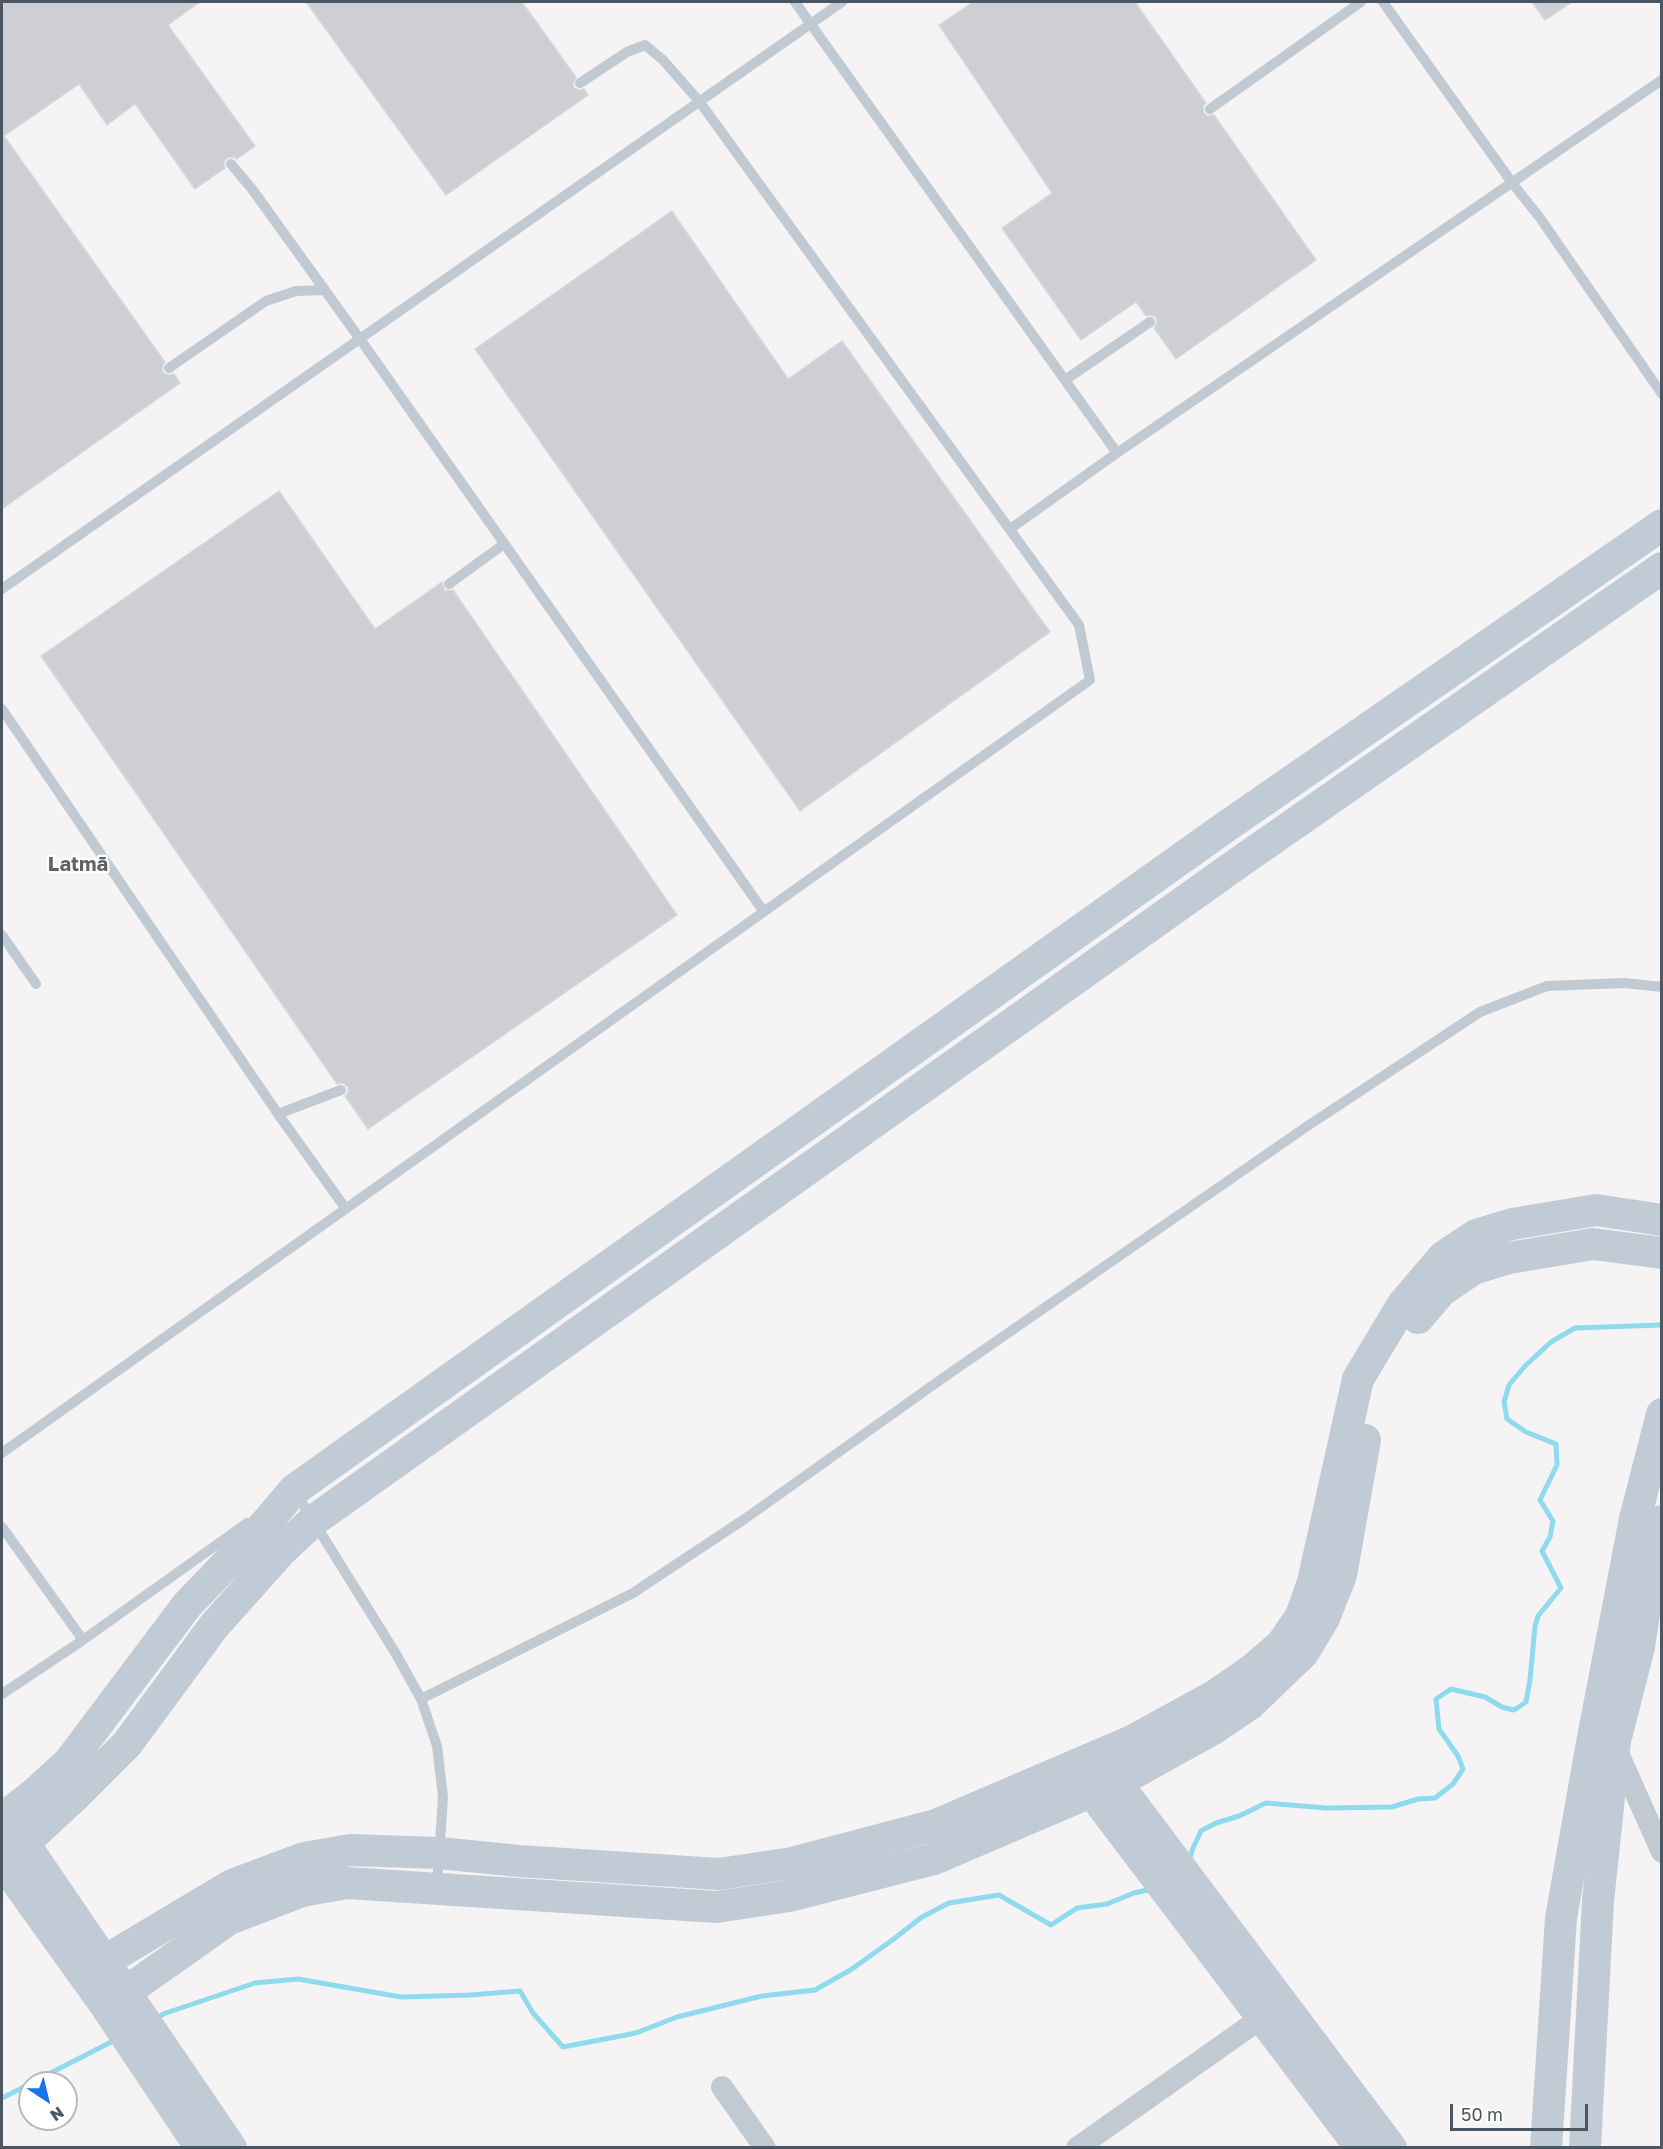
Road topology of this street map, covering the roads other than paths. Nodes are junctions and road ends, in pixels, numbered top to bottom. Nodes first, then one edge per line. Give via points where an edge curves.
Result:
1 (795, 2) edge
2 (842, 2) edge
3 (1361, 2) edge
4 (1383, 2) edge
5 (810, 24) junction
6 (1662, 80) edge
7 (580, 83) dead end
8 (699, 101) junction
9 (1210, 109) dead end
10 (231, 164) dead end
11 (1513, 184) junction
12 (325, 290) junction
13 (1150, 322) dead end
14 (360, 339) junction
15 (169, 368) dead end
16 (1065, 380) junction
17 (1662, 394) edge
18 (1118, 453) junction
19 (1662, 525) edge
20 (1010, 529) junction
21 (504, 544) junction
22 (1662, 568) edge
23 (449, 584) dead end
24 (2, 589) edge
25 (2, 709) edge
26 (764, 912) junction
27 (2, 935) edge
28 (36, 984) dead end
29 (1662, 987) edge
30 (341, 1090) dead end
31 (278, 1114) junction
32 (346, 1209) junction
33 (1662, 1220) edge
34 (1662, 1253) edge
35 (1662, 1414) edge
36 (2, 1454) edge
37 (294, 1490) junction
38 (313, 1521) junction
39 (1662, 1521) edge
40 (2, 1527) edge
41 (83, 1640) junction
42 (2, 1694) edge
43 (421, 1699) junction
44 (1615, 1747) junction
45 (1085, 1762) junction
46 (1103, 1786) junction
47 (3, 1815) edge
48 (1662, 1852) edge
49 (439, 1853) junction
50 (9, 1854) edge
51 (436, 1890) junction
52 (94, 1967) junction
53 (1272, 2010) junction
54 (1555, 2013) junction
55 (1592, 2014) junction
56 (129, 2018) junction
57 (722, 2087) dead end
58 (201, 2148) edge
59 (231, 2148) edge
60 (765, 2148) edge
61 (1077, 2148) edge
62 (1361, 2148) edge
63 (1391, 2148) edge
64 (1546, 2148) edge
65 (1585, 2148) edge

1 - 5 lane
2 - 5 lane
3 - 9 lane
4 - 11 lane
5 - 8 lane
5 - 16 lane
6 - 11 lane
7 - 8 lane via 627,52 645,45
8 - 14 lane
8 - 20 lane
10 - 12 lane
11 - 17 lane
11 - 18 lane
12 - 14 lane
12 - 15 lane via 296,291 266,302
13 - 16 lane
14 - 21 lane
14 - 24 lane
16 - 18 lane
18 - 20 lane
19 - 37 street via 1224,828
20 - 26 lane via 1079,625 1090,680
21 - 23 lane
21 - 26 lane
22 - 38 street via 1251,854
25 - 31 lane
26 - 32 lane
27 - 28 lane
29 - 43 lane via 1624,983 1547,986 1480,1012 633,1593
30 - 31 lane
31 - 32 lane
32 - 36 lane
33 - 45 street via 1596,1210 1512,1224 1476,1235 1443,1257 1403,1304 1358,1379 1313,1582 1301,1616 1282,1644 1216,1695
34 - 46 street via 1593,1244 1509,1258 1473,1269 1441,1291 1401,1338 1379,1373 1341,1575 1324,1618 1303,1653 1241,1710 1213,1729
35 - 54 street via 1635,1519 1592,1743 1561,1918
37 - 38 lane
37 - 41 lane
37 - 47 street via 187,1605 69,1762 34,1794
38 - 43 lane
38 - 50 street via 214,1626 127,1744
39 - 44 street via 1639,1647
40 - 41 lane
41 - 42 lane
43 - 49 lane via 436,1746 443,1797
44 - 48 street
44 - 55 street via 1598,1901
45 - 46 street
45 - 49 street via 936,1825 792,1863 719,1874
46 - 51 street via 934,1859 789,1896 717,1907
46 - 53 street
47 - 50 street
49 - 51 lane
49 - 52 street via 350,1850 304,1858 231,1885
50 - 52 street
51 - 56 street via 347,1883 302,1892 229,1919
52 - 56 street
53 - 61 street
53 - 62 street
53 - 63 street
54 - 55 street
54 - 64 street
55 - 65 street
56 - 58 street
56 - 59 street
57 - 60 street

